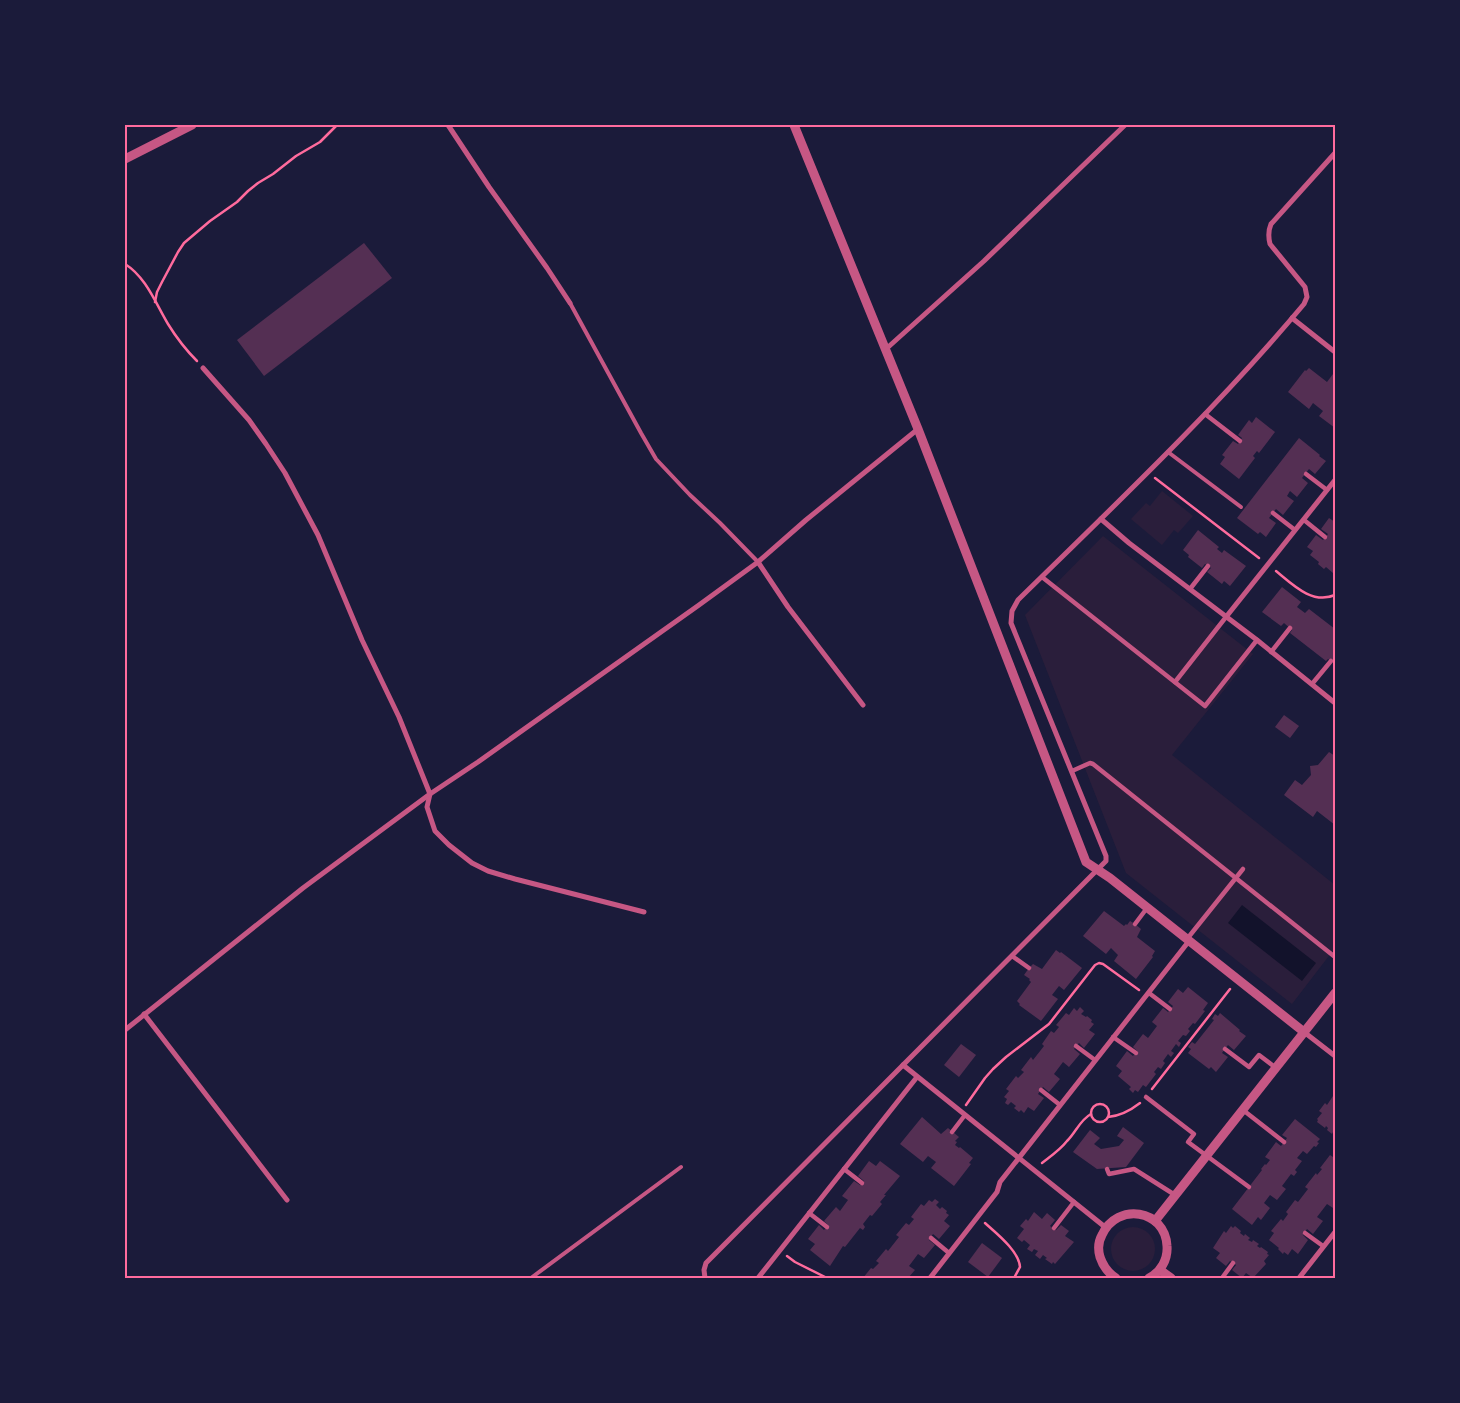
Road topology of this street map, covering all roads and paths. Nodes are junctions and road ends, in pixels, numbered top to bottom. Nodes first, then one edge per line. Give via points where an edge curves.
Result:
1 (192, 125) edge
2 (337, 125) edge
3 (448, 125) edge
4 (794, 125) edge
5 (1125, 125) edge
6 (1335, 153) edge
7 (125, 159) edge
8 (125, 264) edge
9 (155, 302) junction
10 (570, 304) joint
11 (1292, 318) junction
12 (886, 349) junction
13 (1335, 352) edge
14 (203, 368) joint
15 (1205, 414) junction
16 (918, 429) junction
17 (1240, 441) dead end
18 (1168, 452) junction
19 (1148, 472) junction
20 (1306, 474) dead end
21 (1335, 480) edge
22 (1327, 490) junction
23 (1241, 507) dead end
24 (1274, 513) dead end
25 (1101, 519) junction
26 (1304, 520) junction
27 (1296, 530) junction
28 (1325, 537) dead end
29 (758, 562) junction
30 (1268, 564) junction
31 (1208, 566) dead end
32 (1042, 577) junction
33 (1190, 590) junction
34 (1335, 596) edge
35 (1226, 617) junction
36 (1290, 628) dead end
37 (1257, 640) junction
38 (1271, 652) junction
39 (1331, 661) dead end
40 (1175, 682) junction
41 (1312, 684) junction
42 (1335, 703) edge
43 (863, 706) dead end
44 (1072, 771) junction
45 (430, 794) junction
46 (1243, 869) dead end
47 (1098, 871) junction
48 (1236, 878) junction
49 (1148, 908) junction
50 (644, 912) dead end
51 (1135, 924) dead end
52 (1188, 940) junction
53 (1012, 956) junction
54 (1335, 956) edge
55 (1029, 968) dead end
56 (1237, 979) junction
57 (1335, 993) edge
58 (1147, 994) junction
59 (1170, 1009) dead end
60 (144, 1014) junction
61 (125, 1030) edge
62 (1304, 1032) junction
63 (1113, 1037) junction
64 (1076, 1046) dead end
65 (1225, 1049) dead end
66 (1136, 1053) dead end
67 (1335, 1056) edge
68 (1095, 1060) junction
69 (903, 1065) junction
70 (1276, 1068) junction
71 (917, 1077) junction
72 (1041, 1090) dead end
73 (1146, 1097) junction
74 (1060, 1105) junction
75 (1243, 1110) junction
76 (963, 1114) junction
77 (1091, 1114) junction
78 (1108, 1117) junction
79 (952, 1132) dead end
80 (1284, 1142) dead end
81 (1206, 1156) junction
82 (1018, 1158) junction
83 (681, 1167) dead end
84 (1107, 1168) dead end
85 (844, 1169) junction
86 (1033, 1170) junction
87 (862, 1183) dead end
88 (1249, 1187) dead end
89 (1175, 1195) junction
90 (287, 1200) dead end
91 (1074, 1202) junction
92 (809, 1214) junction
93 (978, 1217) junction
94 (1155, 1221) junction
95 (826, 1227) dead end
96 (1105, 1227) junction
97 (1054, 1228) dead end
98 (1335, 1232) edge
99 (1305, 1233) dead end
100 (930, 1238) dead end
101 (1323, 1246) junction
102 (780, 1250) junction
103 (949, 1253) junction
104 (1234, 1263) dead end
105 (1160, 1270) junction
106 (1112, 1277) edge
107 (531, 1278) edge
108 (705, 1278) edge
109 (758, 1278) edge
110 (827, 1278) edge
111 (930, 1278) edge
112 (1014, 1278) edge
113 (1150, 1278) edge
114 (1171, 1278) edge
115 (1222, 1278) edge
116 (1298, 1278) edge

1 - 7 street
2 - 9 path via 320,142 258,183 184,243 157,292
3 - 10 street
4 - 12 street
5 - 12 street via 984,261
6 - 11 street via 1268,230 1270,244 1305,288 1304,304
8 - 9 path via 142,279
9 - 14 path via 179,340
10 - 29 lane via 656,459
11 - 13 street
11 - 15 street
12 - 16 street
14 - 45 street via 249,420 285,473 318,535 362,640 400,717
15 - 17 street
15 - 18 street
16 - 29 street
16 - 47 street via 1086,862
18 - 19 street
18 - 23 lane
19 - 25 street
19 - 30 path
20 - 22 street
21 - 22 street
22 - 26 street
24 - 27 street
25 - 32 street
25 - 33 street
26 - 27 street
26 - 28 street
27 - 30 street
29 - 43 street
29 - 45 street
30 - 34 path via 1308,595
30 - 35 street
31 - 33 street
32 - 40 street
32 - 44 street via 1018,600 1012,610 1012,622
33 - 35 street
35 - 37 street
35 - 40 street
36 - 38 street
37 - 38 street
37 - 40 street via 1205,706
38 - 41 street
39 - 41 street
41 - 42 street
44 - 47 street via 1106,856
44 - 48 street via 1093,764
45 - 50 street via 427,807 435,831 472,863 515,879
45 - 60 street via 303,888
46 - 48 street
47 - 49 street
47 - 53 street
48 - 52 street
48 - 54 street
49 - 51 street
49 - 52 street
52 - 56 street
52 - 58 street
53 - 55 street
53 - 69 street
56 - 62 street
56 - 73 path
57 - 62 street
58 - 59 street
58 - 63 street
58 - 76 path via 1103,964 1095,965 1049,1024 1006,1057 985,1078
60 - 61 street
60 - 90 street
62 - 67 street
62 - 70 street
63 - 66 street
63 - 68 street
64 - 68 street
65 - 70 street via 1249,1067 1259,1055
68 - 74 street
69 - 71 street
69 - 108 street via 706,1263
70 - 75 street
71 - 76 street
71 - 85 street
72 - 74 street
73 - 78 path via 1132,1109
73 - 81 street via 1194,1134 1188,1142
74 - 82 street
75 - 80 street
75 - 81 street
76 - 79 street
76 - 82 street
77 - 78 path via 1098,1122
77 - 78 path via 1093,1107 1102,1104 1108,1110
77 - 86 path via 1083,1119 1061,1148
81 - 88 street
81 - 89 street
82 - 86 street
82 - 93 street
83 - 107 lane
84 - 89 street via 1109,1174 1134,1169
85 - 87 street
85 - 92 street
86 - 91 street
89 - 94 street
91 - 96 street
91 - 97 street
92 - 95 street
92 - 102 street
93 - 103 street
93 - 112 path via 1018,1258 1020,1267
94 - 96 street via 1134,1213 1113,1219
94 - 105 street via 1167,1239 1166,1260
96 - 106 street via 1098,1253
98 - 101 street
99 - 101 street
100 - 103 street
101 - 116 street
102 - 109 street
102 - 110 path via 795,1262
103 - 111 street
104 - 115 street
105 - 113 street
105 - 114 street

